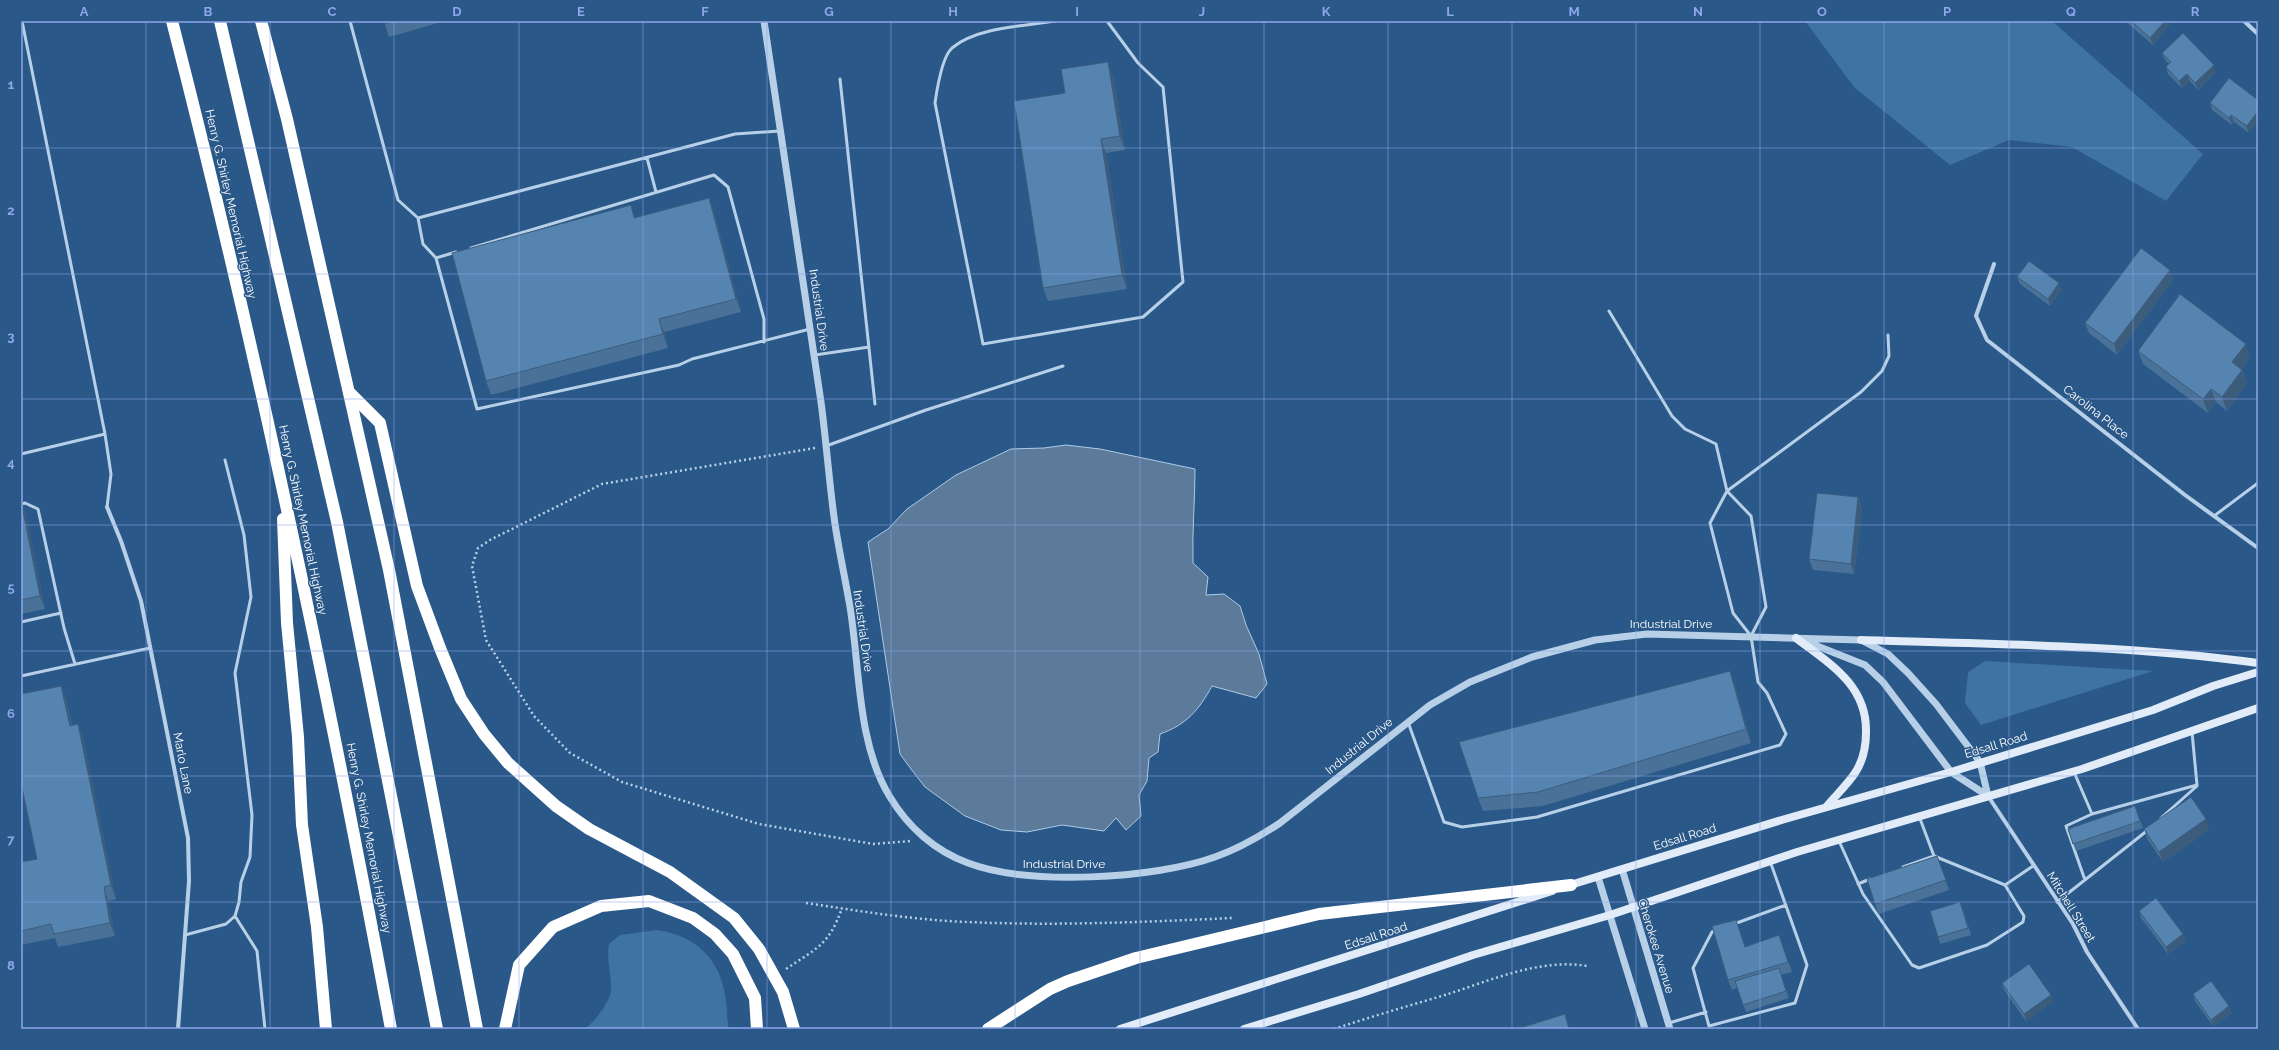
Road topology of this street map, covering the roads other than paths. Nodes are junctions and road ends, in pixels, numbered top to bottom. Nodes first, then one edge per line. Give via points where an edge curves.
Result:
1 (22, 21) edge
2 (172, 21) edge
3 (220, 21) edge
4 (261, 21) edge
5 (350, 21) edge
6 (764, 21) edge
7 (1055, 21) edge
8 (1107, 21) edge
9 (2244, 21) edge
10 (2258, 34) edge
11 (840, 78) dead end
12 (782, 131) junction
13 (647, 158) junction
14 (656, 192) junction
15 (418, 218) junction
16 (466, 249) edge
17 (459, 251) edge
18 (436, 258) junction
19 (1994, 264) dead end
20 (1609, 311) dead end
21 (810, 329) junction
22 (1888, 335) dead end
23 (764, 342) junction
24 (869, 347) junction
25 (814, 355) junction
26 (1063, 366) dead end
27 (349, 392) junction
28 (875, 404) dead end
29 (105, 434) junction
30 (826, 446) junction
31 (21, 454) edge
32 (225, 460) dead end
33 (2258, 483) edge
34 (282, 490) junction
35 (1727, 491) junction
36 (21, 504) edge
37 (107, 507) joint
38 (2214, 516) junction
39 (2258, 548) edge
40 (61, 613) junction
41 (21, 622) edge
42 (1752, 636) junction
43 (1796, 638) junction
44 (1862, 640) junction
45 (150, 648) junction
46 (2258, 663) edge
47 (74, 664) junction
48 (2258, 672) edge
49 (21, 676) edge
50 (2258, 708) edge
51 (1408, 721) junction
52 (2192, 732) junction
53 (1980, 762) junction
54 (2074, 771) junction
55 (1951, 772) junction
56 (2198, 785) junction
57 (1988, 796) junction
58 (1826, 807) junction
59 (2092, 814) junction
60 (1919, 816) junction
61 (2160, 819) edge
62 (2154, 824) edge
63 (1838, 840) junction
64 (1934, 856) junction
65 (1770, 861) junction
66 (2033, 866) junction
67 (1899, 869) edge
68 (1622, 870) junction
69 (1598, 877) junction
70 (1872, 879) edge
71 (2085, 880) junction
72 (1858, 884) junction
73 (1572, 885) junction
74 (2005, 885) junction
75 (2057, 902) junction
76 (1786, 905) junction
77 (1633, 908) junction
78 (1610, 915) junction
79 (235, 916) junction
80 (1727, 927) edge
81 (1720, 930) edge
82 (185, 935) junction
83 (1706, 1012) junction
84 (1669, 1026) edge
85 (178, 1029) edge
86 (265, 1029) edge
87 (326, 1029) edge
88 (391, 1029) edge
89 (437, 1029) edge
90 (477, 1029) edge
91 (505, 1029) edge
92 (758, 1029) edge
93 (794, 1029) edge
94 (988, 1029) edge
95 (1120, 1029) edge
96 (1244, 1029) edge
97 (1645, 1029) edge
98 (2138, 1029) edge

1 - 29 lane
2 - 34 highway, Henry G. Shirley Memorial Highway via 231,261
3 - 89 highway via 337,522
4 - 27 highway
5 - 15 lane via 398,200
6 - 12 street, Industrial Drive
7 - 8 lane via 979,34 952,48 939,76 935,103 983,344 1143,317 1184,282 1163,87 1138,63
9 - 10 street
11 - 24 lane
12 - 13 lane via 735,134
12 - 21 street, Industrial Drive
13 - 14 lane
13 - 15 lane
14 - 16 lane
14 - 23 lane via 714,175 728,187 764,318
15 - 18 lane via 423,244
17 - 18 lane
18 - 23 lane via 477,409 678,365 692,359
19 - 38 street, Carolina Place via 1976,316 1987,340
20 - 35 lane via 1672,416 1685,430 1716,444
21 - 23 lane
21 - 25 street, Industrial Drive
22 - 35 lane via 1889,356 1882,371 1866,387
24 - 25 lane
24 - 28 lane
25 - 30 street, Industrial Drive
26 - 30 lane via 926,410
27 - 90 highway via 389,570
27 - 93 highway via 380,423 417,586 461,699 484,734 508,763 556,806 589,829 670,872 734,918 759,949 775,977 783,992
29 - 31 lane
29 - 37 lane via 111,474
30 - 51 street, Industrial Drive via 834,518 872,756 888,794 906,820 927,840 966,862 995,871 1028,876 1120,874 1200,862 1238,848 1280,823
32 - 79 lane via 244,536 251,597 235,673 252,815 250,857 241,882 240,902
33 - 38 lane
34 - 87 highway via 287,623 298,737 302,825 317,927
34 - 88 highway, Henry G. Shirley Memorial Highway via 348,804
35 - 42 lane via 1710,523 1733,613
35 - 42 lane via 1751,516 1766,607
36 - 40 lane via 26,503 38,509
37 - 45 street, Marlo Lane via 141,601
38 - 39 street, Carolina Place
40 - 41 lane
40 - 47 lane
42 - 43 street, Industrial Drive
42 - 51 street, Industrial Drive via 1647,634 1595,640 1532,657 1476,679 1430,704
42 - 51 lane via 1758,682 1767,693 1786,734 1780,745 1537,817 1462,827 1444,822
43 - 44 street, Industrial Drive
43 - 55 street, Industrial Drive via 1865,665 1883,682
43 - 58 main road via 1842,674 1860,697 1866,719 1866,746 1855,773
44 - 46 main road via 2080,647 2196,654
44 - 53 street, Industrial Drive via 1888,654 1908,673 1936,704
45 - 47 lane
45 - 82 street, Marlo Lane via 188,838 189,881
47 - 49 lane
48 - 53 main road, Edsall Road via 2212,686 2153,710
50 - 52 main road
52 - 54 main road
52 - 56 lane
53 - 55 main road, Edsall Road
53 - 57 street, Industrial Drive
54 - 57 main road
54 - 59 lane
55 - 57 street, Industrial Drive
55 - 58 main road, Edsall Road
56 - 59 lane
56 - 61 lane
57 - 60 main road
57 - 66 street, Mitchell Street
58 - 68 main road, Edsall Road
59 - 71 lane via 2066,826
60 - 63 main road
60 - 64 lane
62 - 71 lane
63 - 65 main road
63 - 72 lane
64 - 67 lane
64 - 74 lane
65 - 76 lane
65 - 77 main road
66 - 74 lane
66 - 75 street, Mitchell Street
68 - 69 main road, Edsall Road
68 - 77 street, Cherokee Avenue
69 - 73 main road, Edsall Road
69 - 78 street
70 - 72 lane
71 - 75 lane
72 - 74 lane via 1907,961 1920,968 1987,945 2023,922 2024,916
73 - 94 highway via 1319,914 1275,924 1105,968 1050,989 998,1020
73 - 95 main road, Edsall Road
75 - 98 street, Mitchell Street
76 - 80 lane
76 - 83 lane via 1807,965 1795,1002 1710,1026
77 - 78 main road
77 - 84 street, Cherokee Avenue
78 - 96 main road
78 - 97 street
79 - 82 lane via 226,924
79 - 86 lane via 257,951
81 - 83 lane via 1712,932 1693,968
82 - 85 street, Marlo Lane
83 - 84 lane
91 - 92 highway via 519,965 554,927 601,906 649,901 692,918 715,934 733,954 755,998

